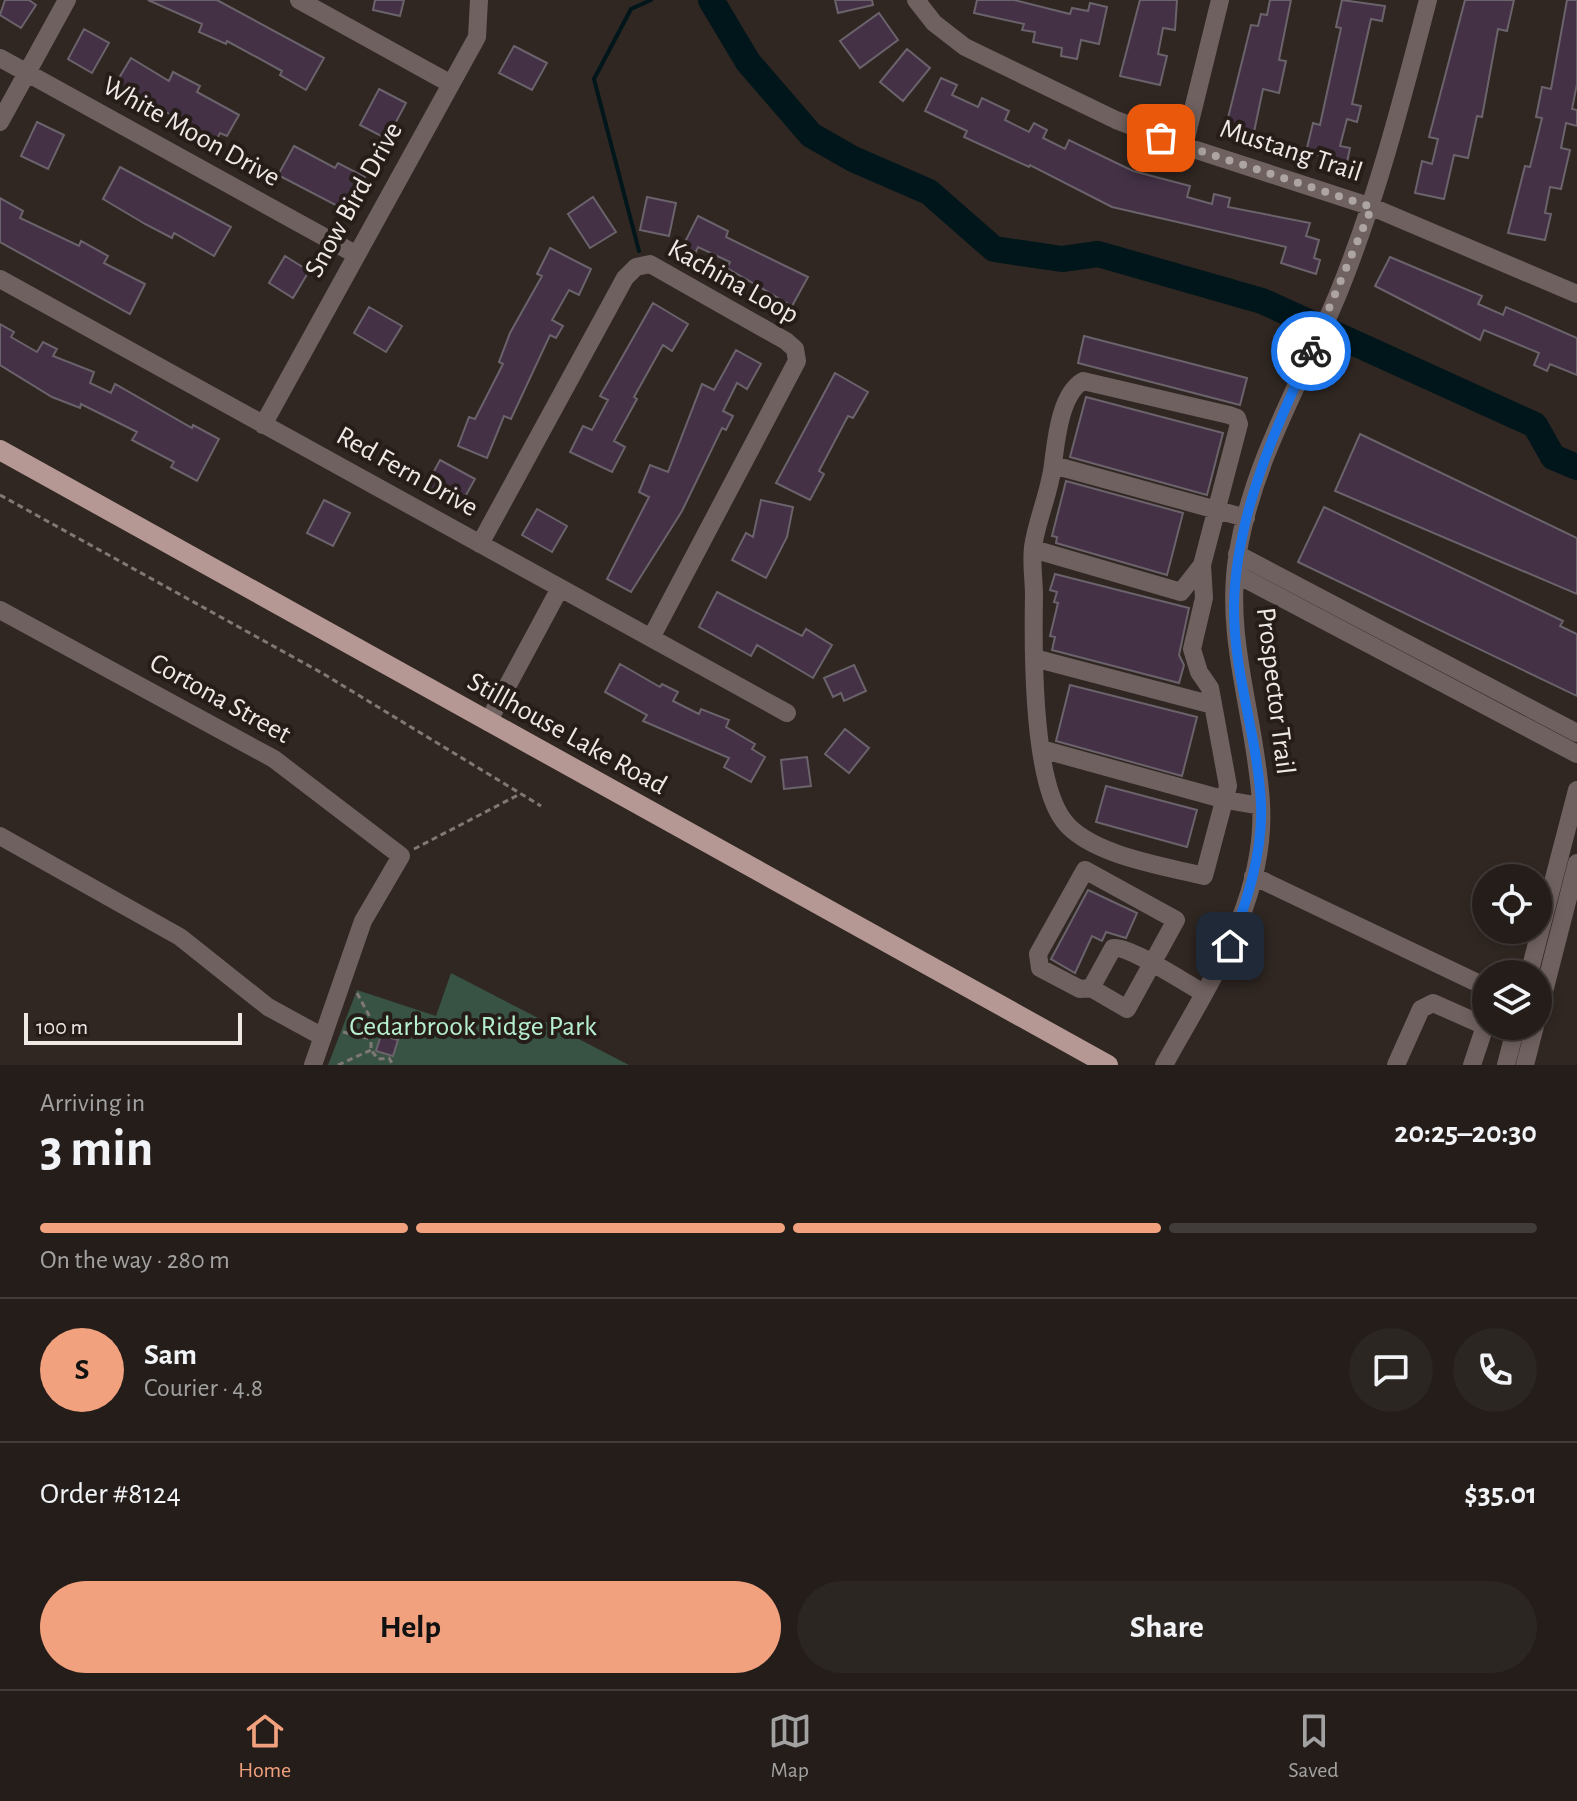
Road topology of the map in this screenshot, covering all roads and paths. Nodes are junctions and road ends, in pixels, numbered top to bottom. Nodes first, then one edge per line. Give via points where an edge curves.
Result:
1 (67, 0) edge
2 (299, 0) edge
3 (479, 0) edge
4 (916, 0) edge
5 (1220, 0) edge
6 (1428, 0) edge
7 (0, 58) edge
8 (27, 73) junction
9 (451, 84) junction
10 (0, 122) edge
11 (1184, 146) junction
12 (1372, 207) junction
13 (355, 254) junction
14 (1577, 273) edge
15 (0, 279) edge
16 (1574, 293) edge
17 (263, 425) junction
18 (0, 450) edge
19 (1053, 465) junction
20 (0, 495) edge
21 (1215, 509) junction
22 (1246, 518) junction
23 (480, 544) junction
24 (1033, 549) junction
25 (1237, 554) junction
26 (1202, 565) junction
27 (1236, 574) junction
28 (560, 588) junction
29 (0, 610) edge
30 (651, 638) junction
31 (1034, 658) junction
32 (1213, 705) junction
33 (787, 713) dead end
34 (488, 722) junction
35 (1577, 733) edge
36 (1041, 749) junction
37 (1577, 754) edge
38 (1577, 790) edge
39 (520, 794) junction
40 (1226, 800) junction
41 (541, 806) dead end
42 (1261, 806) junction
43 (0, 836) edge
44 (401, 856) junction
45 (1577, 863) edge
46 (1253, 876) junction
47 (1533, 960) edge
48 (1552, 960) edge
49 (1152, 964) junction
50 (1472, 980) edge
51 (1091, 988) junction
52 (357, 993) dead end
53 (1204, 993) junction
54 (1472, 1018) edge
55 (384, 1028) dead end
56 (343, 1032) dead end
57 (378, 1032) junction
58 (323, 1037) junction
59 (371, 1039) junction
60 (1481, 1040) edge
61 (1512, 1040) edge
62 (1532, 1040) edge
63 (371, 1050) junction
64 (313, 1065) edge
65 (338, 1065) edge
66 (393, 1065) edge
67 (1108, 1065) edge
68 (1164, 1065) edge
69 (1396, 1065) edge
70 (1472, 1065) edge
71 (1506, 1065) edge
72 (1525, 1065) edge

1 - 8 street
2 - 9 street
3 - 9 street, Snow Bird Drive via 477,37
4 - 11 street, Mustang Trail via 934,23 965,47 1116,120
5 - 11 street
6 - 12 street, Prospector Trail
7 - 8 street, White Moon Drive
8 - 10 street
8 - 13 street, White Moon Drive
9 - 13 street, Snow Bird Drive
11 - 12 street, Mustang Trail
12 - 16 street, Mustang Trail
12 - 22 street, Prospector Trail
13 - 17 street, Snow Bird Drive
14 - 16 street
15 - 17 street, Red Fern Drive
17 - 23 street, Red Fern Drive
18 - 34 main road, Stillhouse Lake Road
19 - 21 street
19 - 21 street via 1070,396 1083,381 1229,415 1239,424
19 - 24 street
20 - 39 path via 322,673
21 - 22 street
21 - 26 street
22 - 25 street, Prospector Trail
23 - 28 street, Red Fern Drive
23 - 30 street, Kachina Loop via 625,278 636,267 650,264 786,341 795,349 797,361
24 - 26 street via 1181,592
24 - 31 street
25 - 27 street, Prospector Trail
25 - 35 street
26 - 32 street via 1204,598 1192,649
27 - 37 street
27 - 42 street, Prospector Trail via 1236,648
28 - 30 street, Red Fern Drive
28 - 34 street
29 - 44 street, Cortona Street via 274,759
30 - 33 street, Red Fern Drive
31 - 32 street
31 - 36 street
32 - 40 street
34 - 67 main road, Stillhouse Lake Road
36 - 40 street
36 - 40 street via 1062,818 1111,851 1204,876
38 - 47 street
39 - 41 path
39 - 44 path
40 - 42 street
42 - 46 street, Prospector Trail
43 - 58 street via 180,937 268,1007
44 - 58 street via 363,921
45 - 48 street
46 - 50 street
46 - 53 street, Prospector Trail via 1230,946
49 - 51 street via 1117,947
49 - 51 street via 1127,1009
49 - 51 street via 1176,920 1085,870 1037,959 1040,968 1053,975 1080,989
49 - 53 street
52 - 57 path
53 - 68 street, Prospector Trail
54 - 69 street via 1433,1003 1421,1009
55 - 57 path
56 - 59 path
57 - 59 path
58 - 64 street
59 - 63 path
60 - 70 street
61 - 71 street
62 - 72 street
63 - 65 path
63 - 66 path

